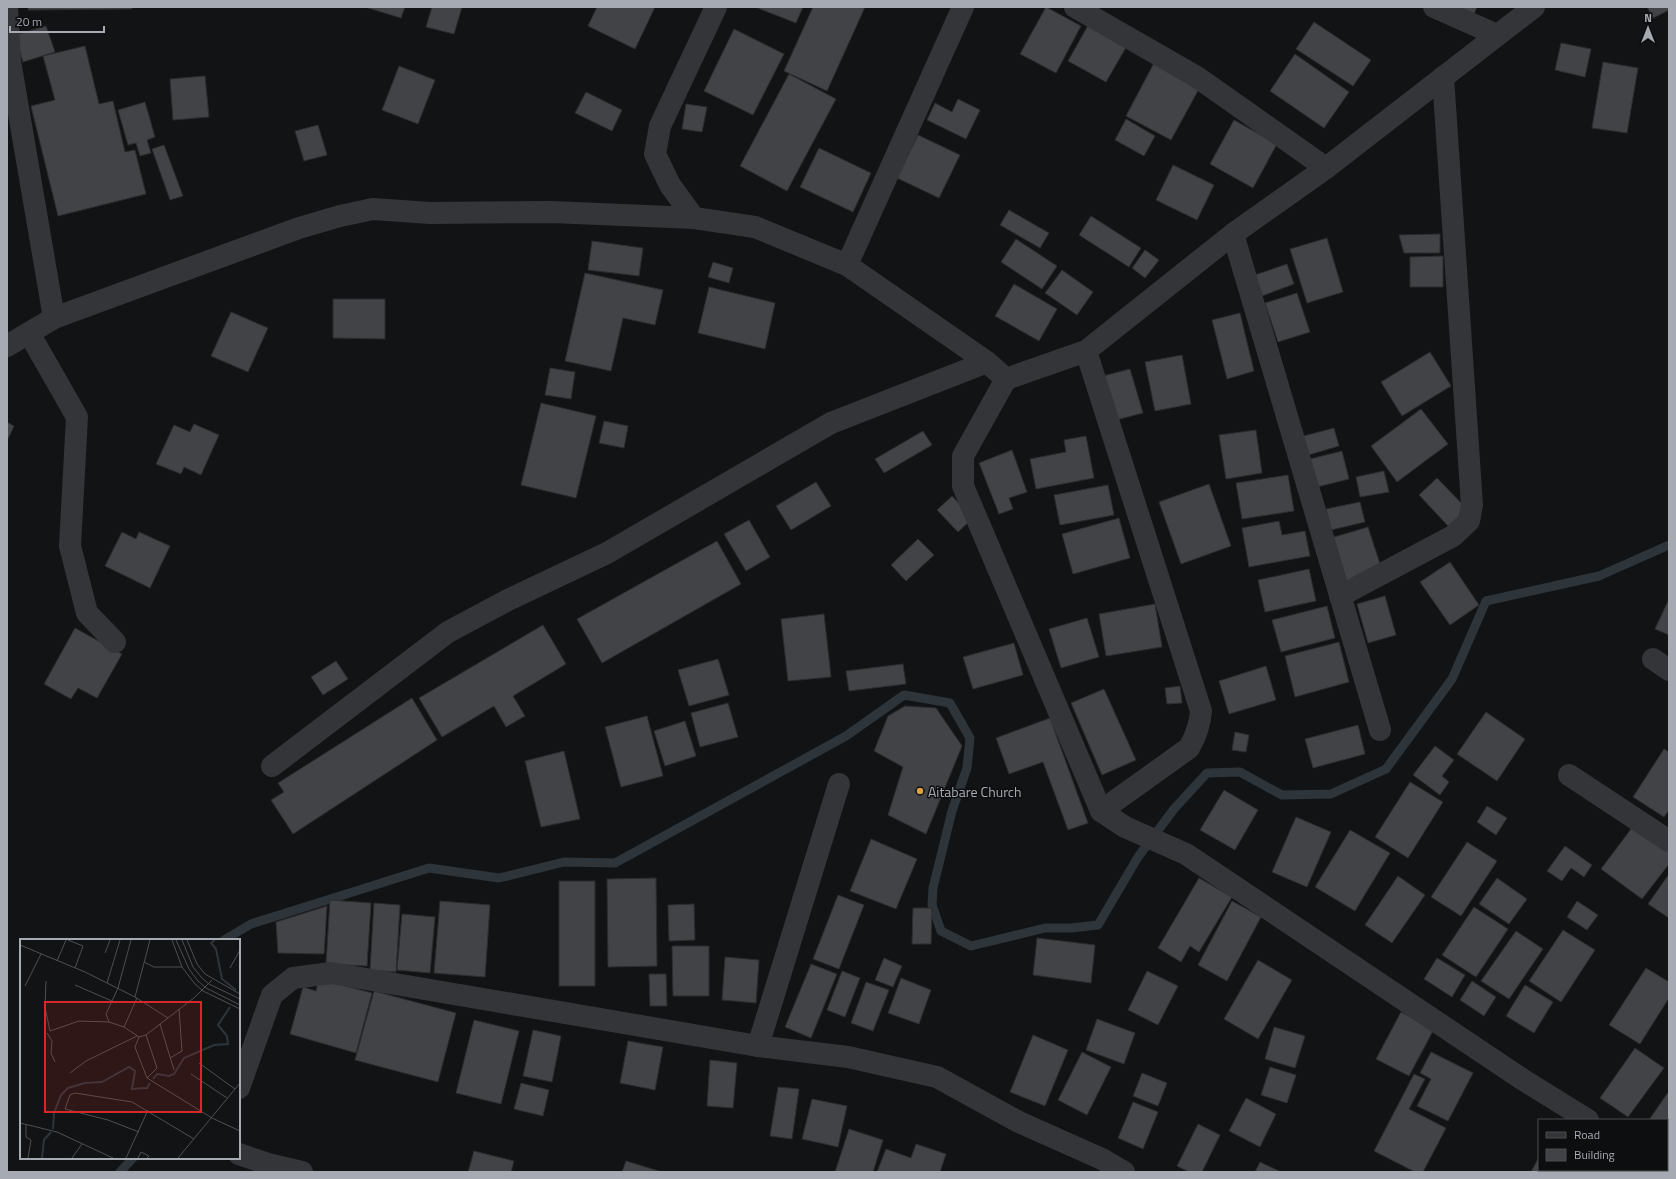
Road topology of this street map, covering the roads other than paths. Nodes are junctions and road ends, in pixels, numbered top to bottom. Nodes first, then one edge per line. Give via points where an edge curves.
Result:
1 (7, 7) edge
2 (716, 7) edge
3 (963, 7) edge
4 (1076, 7) edge
5 (1434, 7) edge
6 (1534, 7) edge
7 (1497, 36) junction
8 (1443, 77) junction
9 (1326, 168) junction
10 (694, 218) junction
11 (1233, 234) junction
12 (847, 265) junction
13 (54, 318) junction
14 (29, 333) junction
15 (7, 346) edge
16 (1086, 351) junction
17 (987, 362) junction
18 (1006, 379) junction
19 (1340, 596) junction
20 (115, 642) dead end
21 (1380, 730) dead end
22 (272, 766) dead end
23 (1569, 775) dead end
24 (839, 784) dead end
25 (1100, 811) junction
26 (1669, 841) edge
27 (758, 1046) junction
28 (240, 1085) edge
29 (1586, 1119) edge
30 (240, 1154) edge
31 (1099, 1166) edge
32 (302, 1172) edge
33 (1124, 1172) edge

1 - 13 street via 10,60
2 - 10 street via 656,139 655,154 670,185
3 - 12 street
4 - 9 street via 1197,77
5 - 7 street
6 - 7 street
7 - 8 street
8 - 9 street
8 - 19 street via 1472,505 1469,521 1453,536
9 - 11 street
10 - 12 street via 755,227
10 - 13 street via 551,212 430,213 373,209 299,228
11 - 16 street
11 - 19 street
12 - 17 street
13 - 14 street
14 - 15 street
14 - 20 street via 77,417 70,546 87,613
16 - 18 street
16 - 25 street via 1201,711 1196,737 1189,748
17 - 18 street
17 - 22 street via 831,423 607,553 448,632
18 - 25 street via 963,456 963,486
19 - 21 street
23 - 26 street
24 - 27 street
25 - 29 street via 1125,827 1186,854 1522,1079
27 - 28 street via 331,973 292,978 272,995
27 - 31 street via 848,1057 937,1077
30 - 32 street
31 - 33 street

